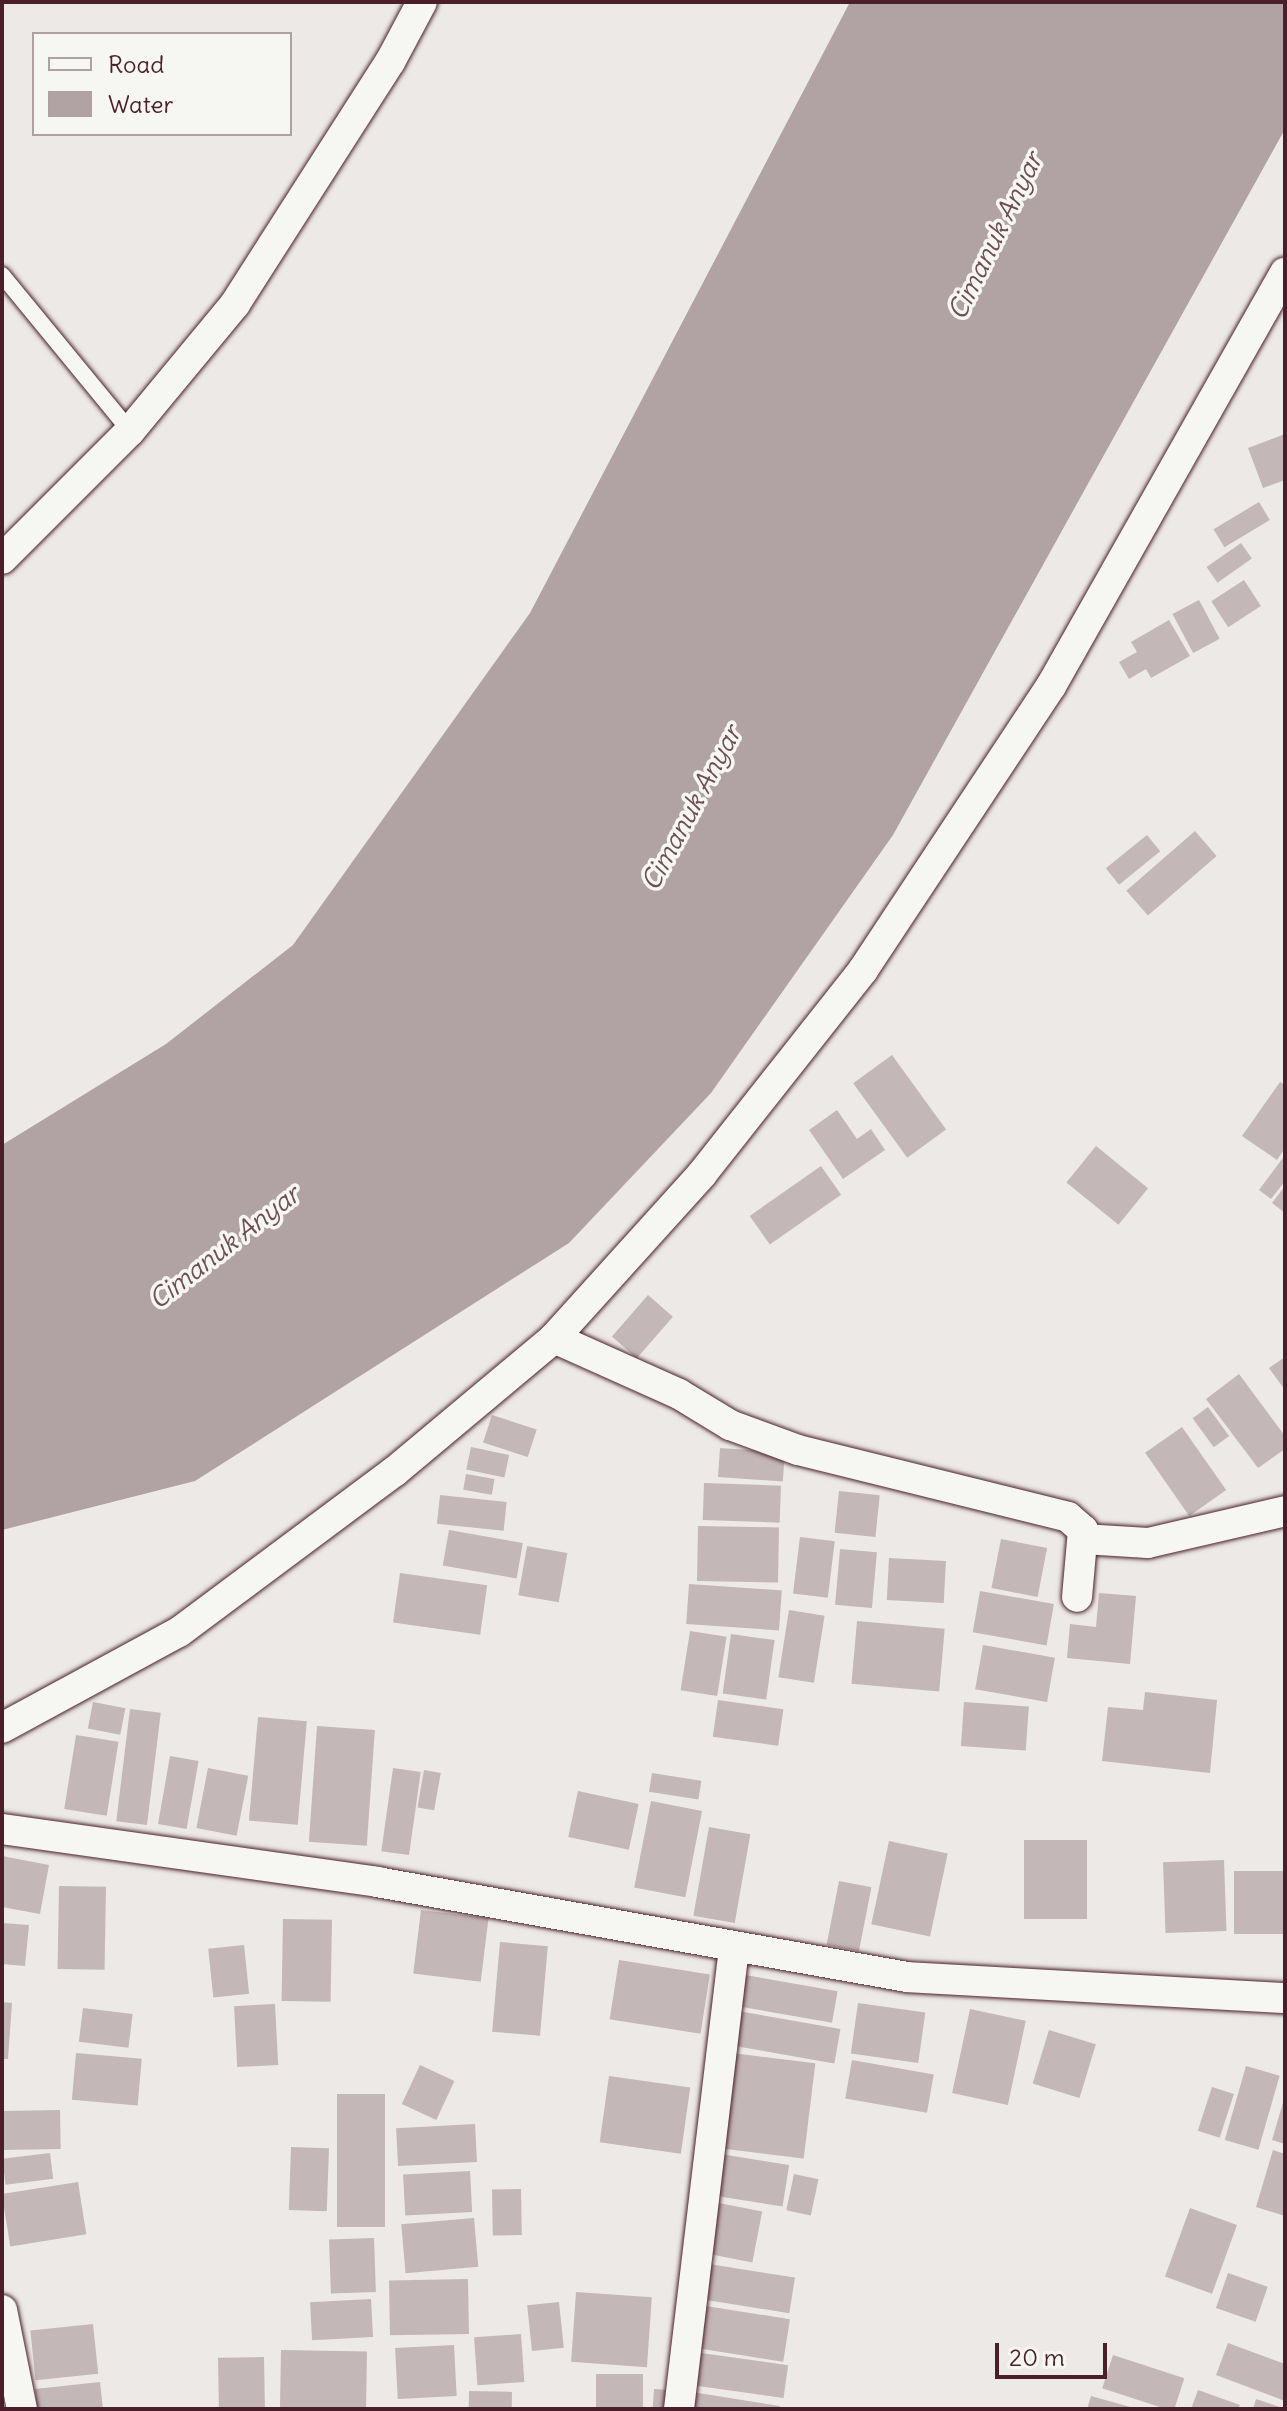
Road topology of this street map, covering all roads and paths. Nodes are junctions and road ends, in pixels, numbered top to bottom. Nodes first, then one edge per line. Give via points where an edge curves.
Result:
1 (422, 2) edge
2 (1285, 273) edge
3 (2, 275) edge
4 (130, 431) junction
5 (2, 559) edge
6 (554, 1338) junction
7 (1285, 1511) edge
8 (1083, 1539) junction
9 (1077, 1597) dead end
10 (2, 1728) edge
11 (2, 1829) edge
12 (734, 1950) junction
13 (1285, 1998) edge
14 (2, 2310) edge
15 (22, 2409) edge
16 (679, 2409) edge

1 - 4 street via 390,62 235,304
2 - 6 street via 1051,686 863,970 702,1174
3 - 4 lane
4 - 5 street
6 - 8 street via 679,1394 730,1425 798,1450 1068,1517 1083,1530
6 - 10 street via 281,1561 179,1632
7 - 8 street via 1148,1543
8 - 9 street
11 - 12 street via 377,1882 579,1916
12 - 13 street via 965,1983
12 - 16 street
14 - 15 street

